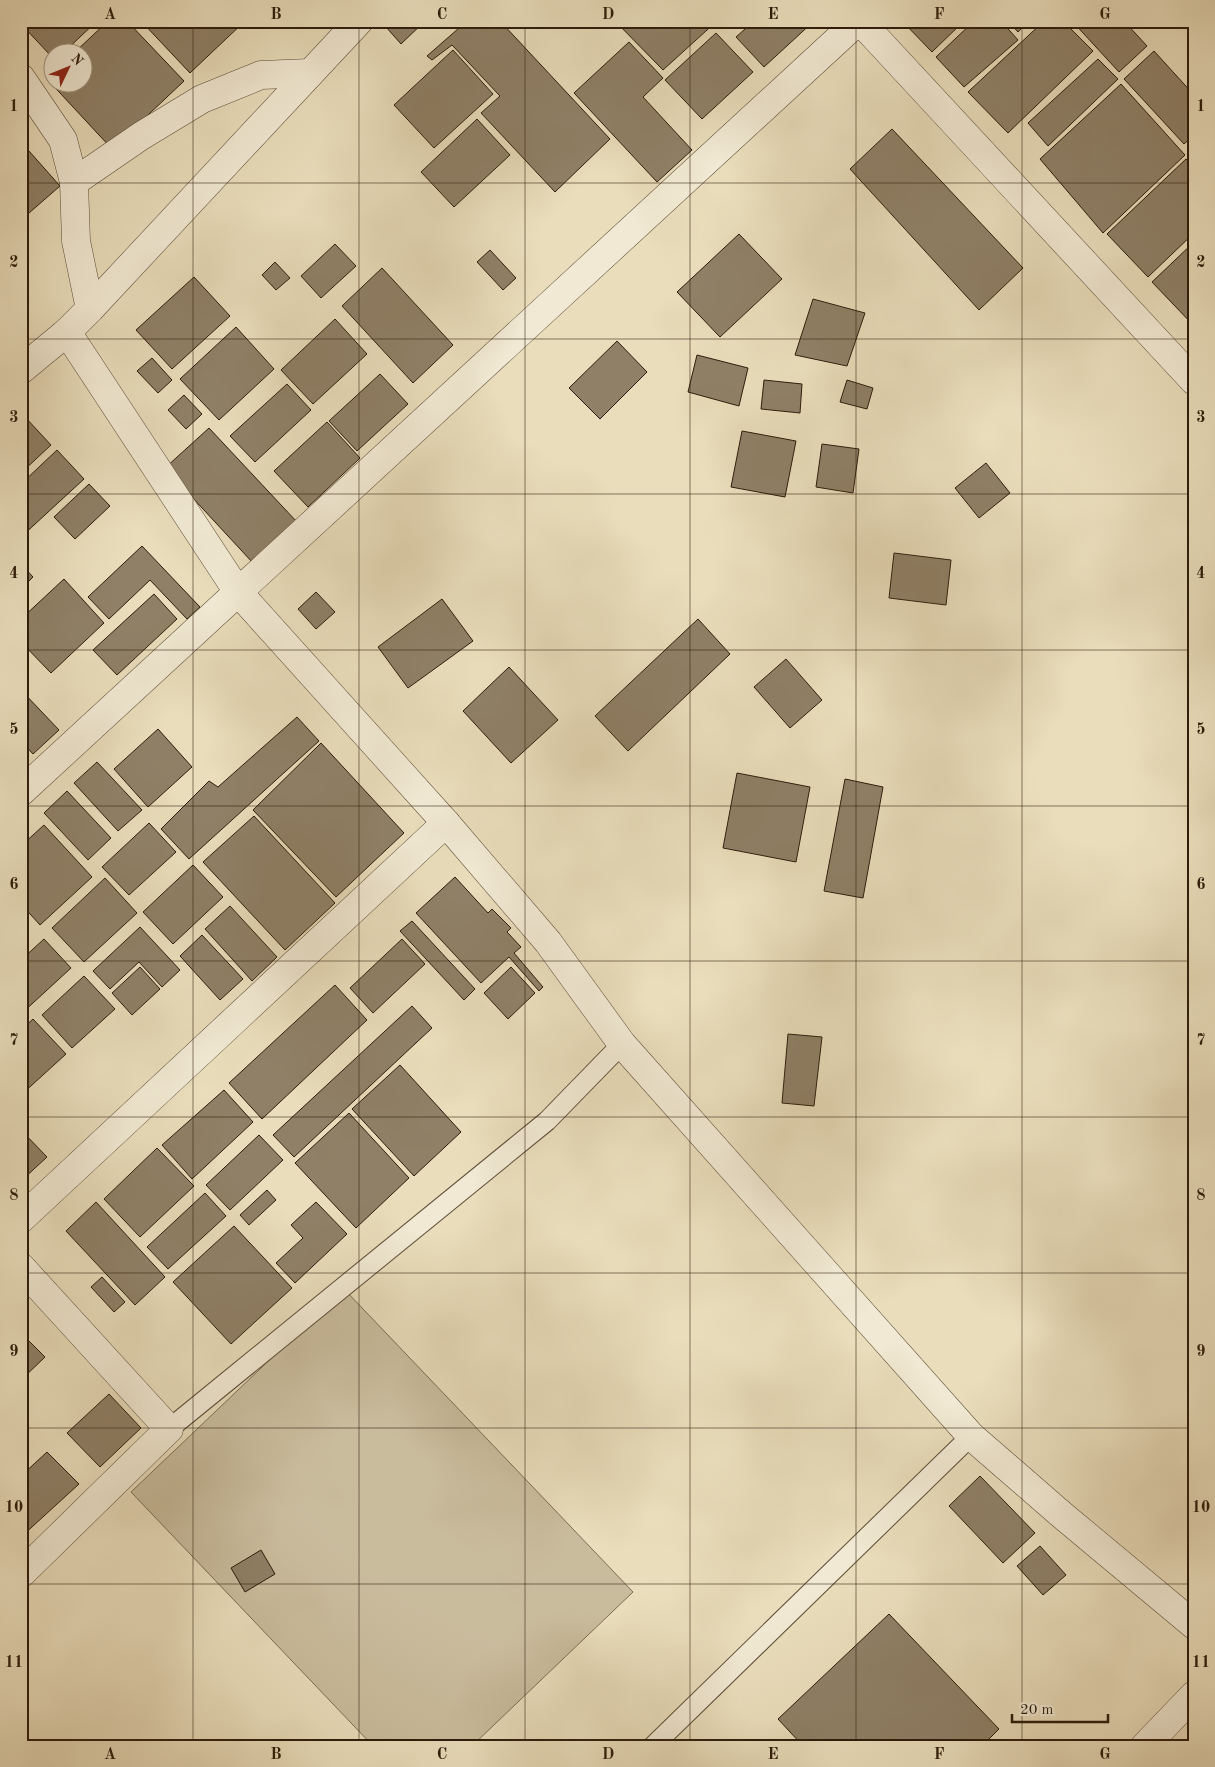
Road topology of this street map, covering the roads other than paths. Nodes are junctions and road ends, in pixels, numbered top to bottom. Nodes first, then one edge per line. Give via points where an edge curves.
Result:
1 (359, 21) edge
2 (859, 21) edge
3 (310, 72) junction
4 (21, 78) edge
5 (74, 182) junction
6 (90, 309) junction
7 (67, 332) junction
8 (21, 370) edge
9 (1194, 381) edge
10 (238, 592) junction
11 (21, 792) edge
12 (446, 823) junction
13 (622, 1044) junction
14 (21, 1219) edge
15 (21, 1267) edge
16 (169, 1429) junction
17 (971, 1436) junction
18 (21, 1574) edge
19 (1194, 1625) edge
20 (1194, 1695) edge
21 (653, 1746) edge
22 (1145, 1746) edge

1 - 3 street
2 - 9 street
2 - 10 street
3 - 5 street via 261,75 202,99
3 - 6 street
4 - 5 street via 63,140
5 - 6 street via 76,241
6 - 7 street
7 - 8 street
7 - 10 street
10 - 11 street
10 - 12 street
12 - 13 street via 548,942
12 - 14 street
13 - 16 lane via 547,1120
13 - 17 street
15 - 16 street
16 - 18 street
17 - 19 street
17 - 21 lane
20 - 22 street

